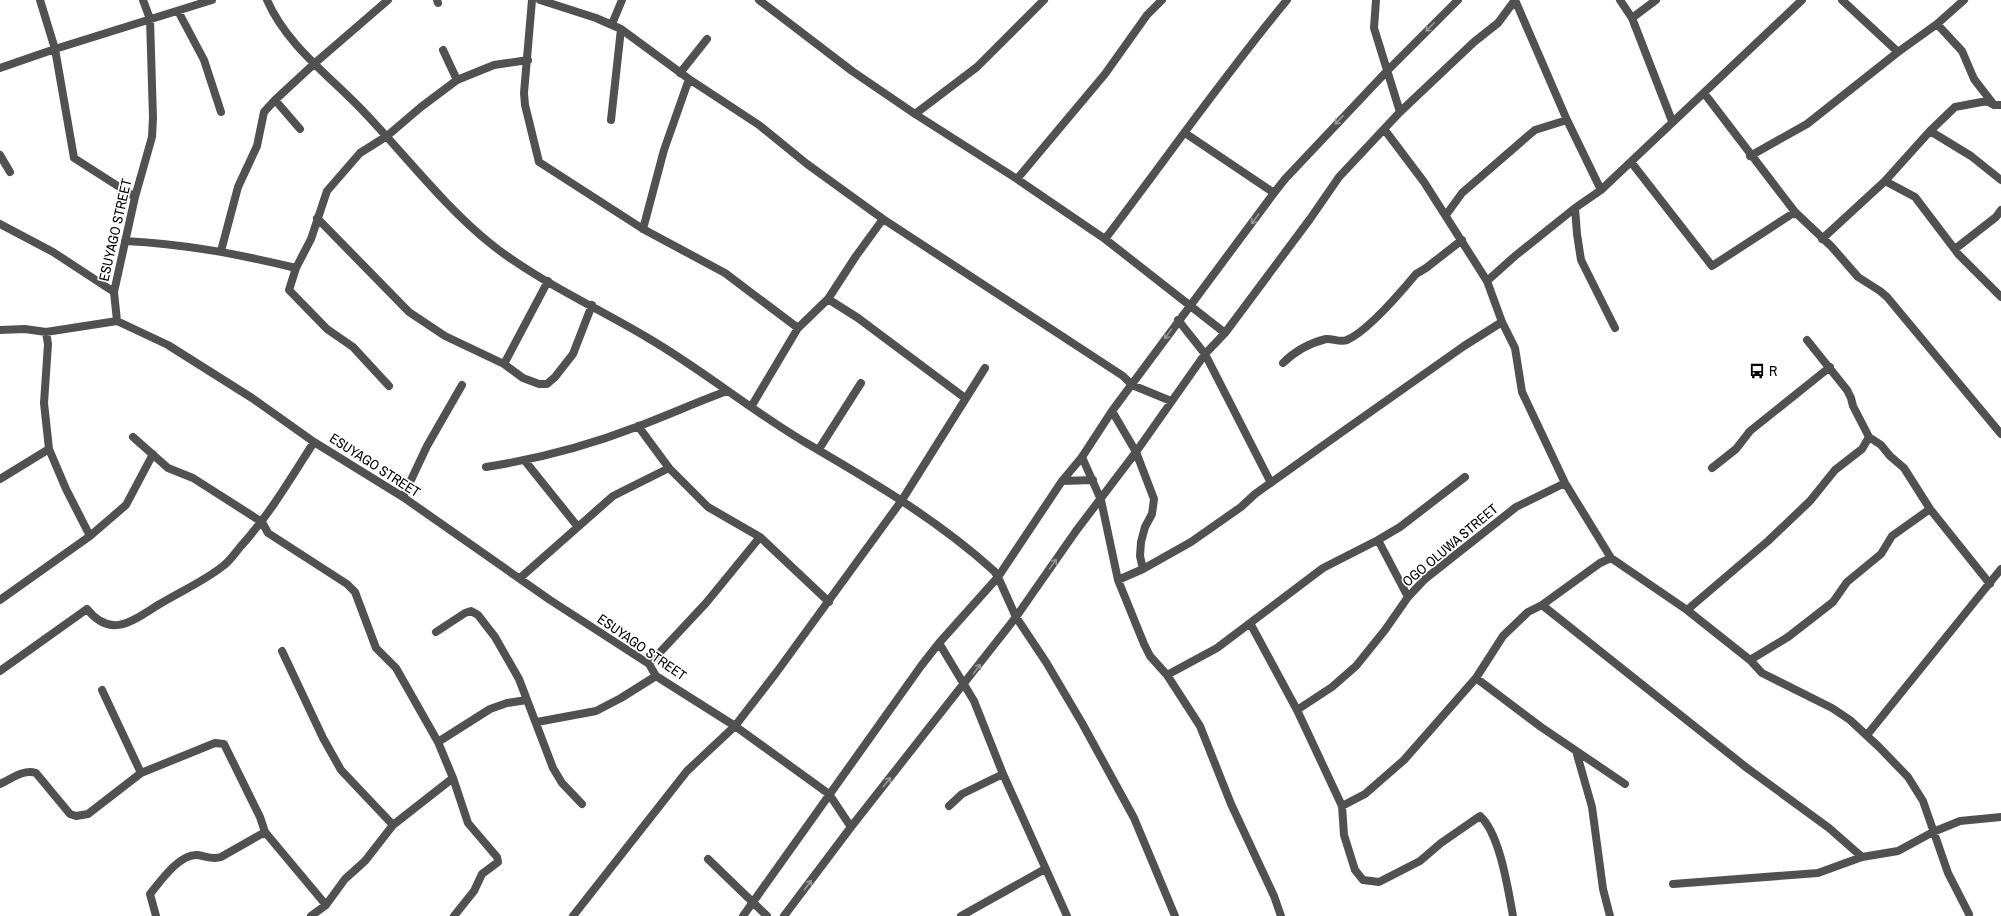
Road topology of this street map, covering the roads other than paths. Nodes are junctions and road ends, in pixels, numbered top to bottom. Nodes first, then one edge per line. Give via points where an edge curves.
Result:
1 (40, 0) edge
2 (143, 0) edge
3 (212, 0) edge
4 (266, 0) edge
5 (388, 0) edge
6 (532, 0) edge
7 (540, 0) edge
8 (622, 0) edge
9 (759, 0) edge
10 (1044, 0) edge
11 (1162, 0) edge
12 (1288, 0) edge
13 (1376, 0) edge
14 (1458, 0) edge
15 (1515, 0) edge
16 (1620, 0) edge
17 (1656, 0) edge
18 (1802, 0) edge
19 (1842, 0) edge
20 (1964, 0) edge
21 (178, 11) junction
22 (1632, 18) junction
23 (150, 19) junction
24 (612, 24) junction
25 (1937, 24) junction
26 (621, 29) junction
27 (706, 39) dead end
28 (54, 49) junction
29 (443, 50) dead end
30 (1898, 52) junction
31 (528, 60) junction
32 (314, 63) junction
33 (0, 68) edge
34 (1387, 71) junction
35 (680, 73) junction
36 (689, 79) junction
37 (458, 80) junction
38 (1704, 93) junction
39 (275, 100) junction
40 (1998, 105) edge
41 (221, 112) dead end
42 (1400, 112) junction
43 (914, 114) junction
44 (611, 120) dead end
45 (1566, 120) junction
46 (1672, 121) junction
47 (300, 129) dead end
48 (1384, 129) junction
49 (1930, 131) junction
50 (1185, 134) junction
51 (387, 136) junction
52 (0, 155) edge
53 (1750, 156) junction
54 (1631, 162) junction
55 (10, 172) dead end
56 (1017, 179) junction
57 (2001, 180) edge
58 (1885, 181) junction
59 (1601, 190) junction
60 (1274, 193) junction
61 (135, 197) junction
62 (1576, 208) junction
63 (2001, 210) edge
64 (1795, 212) junction
65 (1446, 215) junction
66 (317, 218) junction
67 (883, 219) junction
68 (0, 224) edge
69 (643, 229) junction
70 (1105, 239) junction
71 (1822, 239) junction
72 (1462, 240) junction
73 (125, 241) junction
74 (1955, 249) junction
75 (221, 251) junction
76 (296, 268) junction
77 (548, 281) junction
78 (1487, 281) junction
79 (114, 292) junction
80 (2001, 297) edge
81 (828, 298) junction
82 (592, 305) junction
83 (1190, 306) junction
84 (118, 320) junction
85 (1178, 320) junction
86 (1502, 322) junction
87 (798, 328) junction
88 (1615, 328) dead end
89 (0, 330) edge
90 (46, 332) junction
91 (1226, 333) junction
92 (1807, 340) dead end
93 (1205, 354) junction
94 (1283, 363) dead end
95 (504, 364) junction
96 (1830, 367) junction
97 (985, 368) dead end
98 (861, 383) dead end
99 (462, 385) dead end
100 (1132, 385) junction
101 (390, 386) dead end
102 (727, 391) junction
103 (965, 398) junction
104 (1171, 402) junction
105 (751, 407) junction
106 (1112, 411) junction
107 (638, 426) junction
108 (2001, 434) edge
109 (133, 437) dead end
110 (1869, 437) junction
111 (314, 442) junction
112 (1881, 445) junction
113 (818, 449) junction
114 (1862, 449) junction
115 (49, 450) junction
116 (1136, 452) junction
117 (153, 454) junction
118 (1082, 456) junction
119 (525, 461) junction
120 (486, 467) dead end
121 (670, 468) junction
122 (1712, 468) dead end
123 (1465, 477) dead end
124 (0, 479) edge
125 (1094, 480) junction
126 (1062, 481) junction
127 (1271, 483) junction
128 (1565, 483) junction
129 (403, 497) junction
130 (902, 500) junction
131 (1101, 500) junction
132 (1930, 509) junction
133 (262, 522) junction
134 (578, 526) junction
135 (90, 536) junction
136 (760, 537) junction
137 (1378, 540) junction
138 (1611, 558) junction
139 (1143, 569) junction
140 (2001, 569) edge
141 (998, 577) junction
142 (520, 578) junction
143 (1118, 580) junction
144 (1990, 584) junction
145 (1408, 597) junction
146 (0, 600) edge
147 (829, 602) junction
148 (1542, 605) junction
149 (1687, 610) junction
150 (1016, 617) junction
151 (1250, 623) junction
152 (436, 632) dead end
153 (939, 643) junction
154 (282, 651) dead end
155 (1750, 660) junction
156 (649, 664) junction
157 (0, 671) edge
158 (1167, 675) junction
159 (656, 676) junction
160 (1476, 678) junction
161 (965, 684) junction
162 (102, 690) dead end
163 (527, 700) junction
164 (1297, 710) junction
165 (537, 722) junction
166 (735, 726) junction
167 (1867, 735) junction
168 (438, 742) junction
169 (1576, 752) junction
170 (141, 773) junction
171 (1003, 774) junction
172 (453, 778) junction
173 (0, 784) edge
174 (1625, 784) dead end
175 (829, 794) junction
176 (582, 804) dead end
177 (948, 806) dead end
178 (1342, 806) junction
179 (2001, 817) edge
180 (393, 825) junction
181 (851, 827) junction
182 (265, 832) junction
183 (1933, 832) junction
184 (1862, 857) junction
185 (708, 859) dead end
186 (1046, 869) junction
187 (1673, 884) dead end
188 (752, 904) junction
189 (326, 905) junction
190 (1511, 915) edge
191 (1968, 915) edge
192 (156, 916) edge
193 (311, 916) edge
194 (454, 916) edge
195 (573, 916) edge
196 (743, 916) edge
197 (767, 916) edge
198 (784, 916) edge
199 (961, 916) edge
200 (1067, 916) edge
201 (1175, 916) edge
202 (1281, 916) edge
203 (1610, 916) edge

1 - 28 street
2 - 23 street, ESUYAGO STREET
3 - 21 street
4 - 32 street via 275,19 289,38
5 - 32 street
6 - 31 street
7 - 24 street
8 - 24 street
9 - 43 street via 852,71
10 - 43 street via 977,67
11 - 56 street via 1147,15 1105,74
12 - 50 street via 1238,60
13 - 34 street via 1374,28
14 -> 34 street
15 - 42 street via 1498,24 1474,42
15 - 45 street
16 - 22 street
17 - 22 street
18 - 38 street
19 - 30 street
20 - 25 street
21 - 23 street
21 - 41 street via 204,60
22 - 46 street
23 - 28 street
23 - 61 street, ESUYAGO STREET via 152,137
24 - 26 street
25 - 30 street
25 - 40 street via 1962,51 1974,79
26 - 35 street
26 - 44 street
27 - 35 street
28 - 33 street
28 - 61 street via 74,158
29 - 37 street
30 - 53 street via 1800,129
31 - 37 street via 494,65
31 - 69 street via 525,105 539,162
32 - 39 street
32 - 51 street
34 - 42 street
34 -> 60 street
35 - 36 street
36 - 67 street via 759,125 807,164
36 - 69 street via 664,150
37 - 51 street
38 - 46 street
38 - 53 street
39 - 47 street
39 - 75 street via 264,112 258,146 238,187
40 - 49 street via 1987,100 1955,107
42 - 48 street
43 - 56 street
45 - 59 street
45 - 65 street via 1536,130 1529,135 1462,193
46 - 54 street
48 - 65 street
48 - 91 street via 1329,189
49 - 57 street via 1971,156
49 - 58 street
50 - 60 street
50 - 70 street
51 - 66 street via 360,153 339,176 328,191
51 - 77 street via 490,244
52 - 55 street
53 - 64 street
54 - 59 street
54 - 64 street via 1712,266
56 - 70 street
58 - 71 street
58 - 74 street via 1915,197
59 - 62 street
60 -> 83 street
61 - 73 street, ESUYAGO STREET
62 - 78 street
62 - 88 street via 1576,234 1581,260
63 - 74 street via 1996,217
64 - 71 street
65 - 72 street
66 - 76 street via 311,239
66 - 95 street via 409,312 445,336
67 - 81 street
67 - 100 street via 1040,320 1123,376
68 - 79 street via 53,252
69 - 87 street via 725,273
70 - 83 street
71 - 108 street via 1858,277 1887,297
72 - 78 street
72 - 94 street via 1416,274 1364,329 1346,340 1326,339 1309,344
73 - 75 street via 175,244
73 - 79 street, ESUYAGO STREET
74 - 80 street
75 - 76 street
76 - 101 street via 289,290 327,329 353,347
77 - 82 street
77 - 95 street
78 - 86 street
79 - 84 street, ESUYAGO STREET
81 - 87 street
81 - 103 street
82 - 95 street via 573,354 547,384 523,378
82 - 102 street via 651,339
83 - 85 street
83 - 91 street
84 - 90 street
84 - 111 street, ESUYAGO STREET via 168,345 252,398
85 - 93 street
85 -> 100 street
86 - 127 street via 1464,346
86 - 128 street via 1515,348 1522,392
87 - 105 street
89 - 90 street
90 - 115 street via 48,344 44,403
91 - 93 street
92 - 96 street
93 - 104 street
93 - 127 street
96 - 110 street via 1847,390 1852,406
96 - 122 street via 1750,431 1736,448
97 - 103 street
98 - 113 street
99 - 129 street via 427,446
100 - 104 street
100 - 106 street
102 - 105 street
102 - 107 street
103 - 130 street
104 - 116 street
105 - 113 street
106 - 116 street
106 - 118 street
107 - 119 street
107 - 121 street
109 - 117 street
110 - 112 street
110 - 114 street
111 - 129 street, ESUYAGO STREET
111 - 133 street
112 - 114 street
112 - 132 street via 1904,468
113 - 130 street
114 - 149 street via 1835,470 1810,501 1768,541
115 - 124 street
115 - 135 street
116 - 131 street
116 - 139 street via 1154,499 1152,514 1141,542 1140,556
117 - 133 street via 168,468 193,478
117 - 135 street via 126,505
118 - 125 street
118 - 126 street
119 - 120 street
119 - 134 street
121 - 134 street via 613,496
121 - 136 street via 708,507
123 - 137 street via 1400,527
125 - 126 street
125 - 131 street
126 - 141 street
127 - 139 street via 1242,507 1191,542
128 - 138 street
128 - 145 street, OGO OLUWA STREET via 1508,513 1447,561
129 - 142 street, ESUYAGO STREET
130 - 141 street via 987,565
130 - 147 street
131 - 143 street
150 -> 131 street via 1076,531
132 - 144 street
132 - 155 street via 1892,536 1881,554 1847,582 1833,602 1788,637
133 - 157 street via 224,565 201,582 187,587 124,625 104,624 96,620 87,609
133 - 168 street via 268,533 352,587 376,648 396,668
134 - 142 street
135 - 146 street
136 - 147 street
136 - 156 street via 706,603
137 - 145 street
137 - 151 street via 1311,575
138 - 148 street via 1600,563
138 - 149 street
139 - 143 street
140 - 144 street
141 - 150 street
141 - 153 street
142 - 156 street, ESUYAGO STREET
143 - 158 street via 1150,656
144 - 167 street
145 - 164 street, OGO OLUWA STREET via 1356,666 1332,687
147 - 166 street
148 - 160 street via 1528,612 1503,636
148 - 184 street via 1747,768 1829,828
149 - 155 street
161 -> 150 street
150 - 201 street via 1070,703 1134,818
151 - 158 street via 1217,648
151 - 164 street
152 - 163 street via 464,613 471,611 478,615 495,637 519,679
153 - 161 street
153 - 175 street
154 - 180 street via 341,770
155 - 167 street via 1762,673 1832,708
156 - 159 street, ESUYAGO STREET
158 - 202 street via 1200,726 1231,804
159 - 165 street via 596,711
159 - 166 street, ESUYAGO STREET
160 - 169 street
160 - 178 street via 1404,760 1365,794
161 - 171 street
181 -> 161 street
162 - 170 street
163 - 165 street
163 - 168 street via 490,709
164 - 178 street
165 - 176 street via 555,772
166 - 175 street, ESUYAGO STREET
166 - 195 street via 688,771
167 - 183 street via 1908,777 1923,801
168 - 172 street
169 - 174 street
169 - 203 street via 1592,807 1603,889
170 - 173 street via 82,816 70,814 36,773 21,774
170 - 182 street via 215,744 224,744
171 - 177 street via 962,794
171 - 186 street
172 - 180 street
172 - 194 street via 468,823 497,857 498,862 482,874 474,891
175 - 181 street, ESUYAGO STREET
175 - 188 street
178 - 190 street via 1344,835 1355,870 1363,880 1371,882 1378,882 1420,861 1480,816 1488,823 1498,847
179 - 183 street via 1960,821
180 - 189 street via 365,861 345,879
198 -> 181 street
182 - 189 street
182 - 192 street via 221,857 215,859 196,855 175,864 150,894
183 - 184 street via 1898,851
183 - 191 street via 1953,886
184 - 187 street via 1818,873
185 - 188 street
186 - 199 street
186 - 200 street
188 - 196 street
188 - 197 street
189 - 193 street

